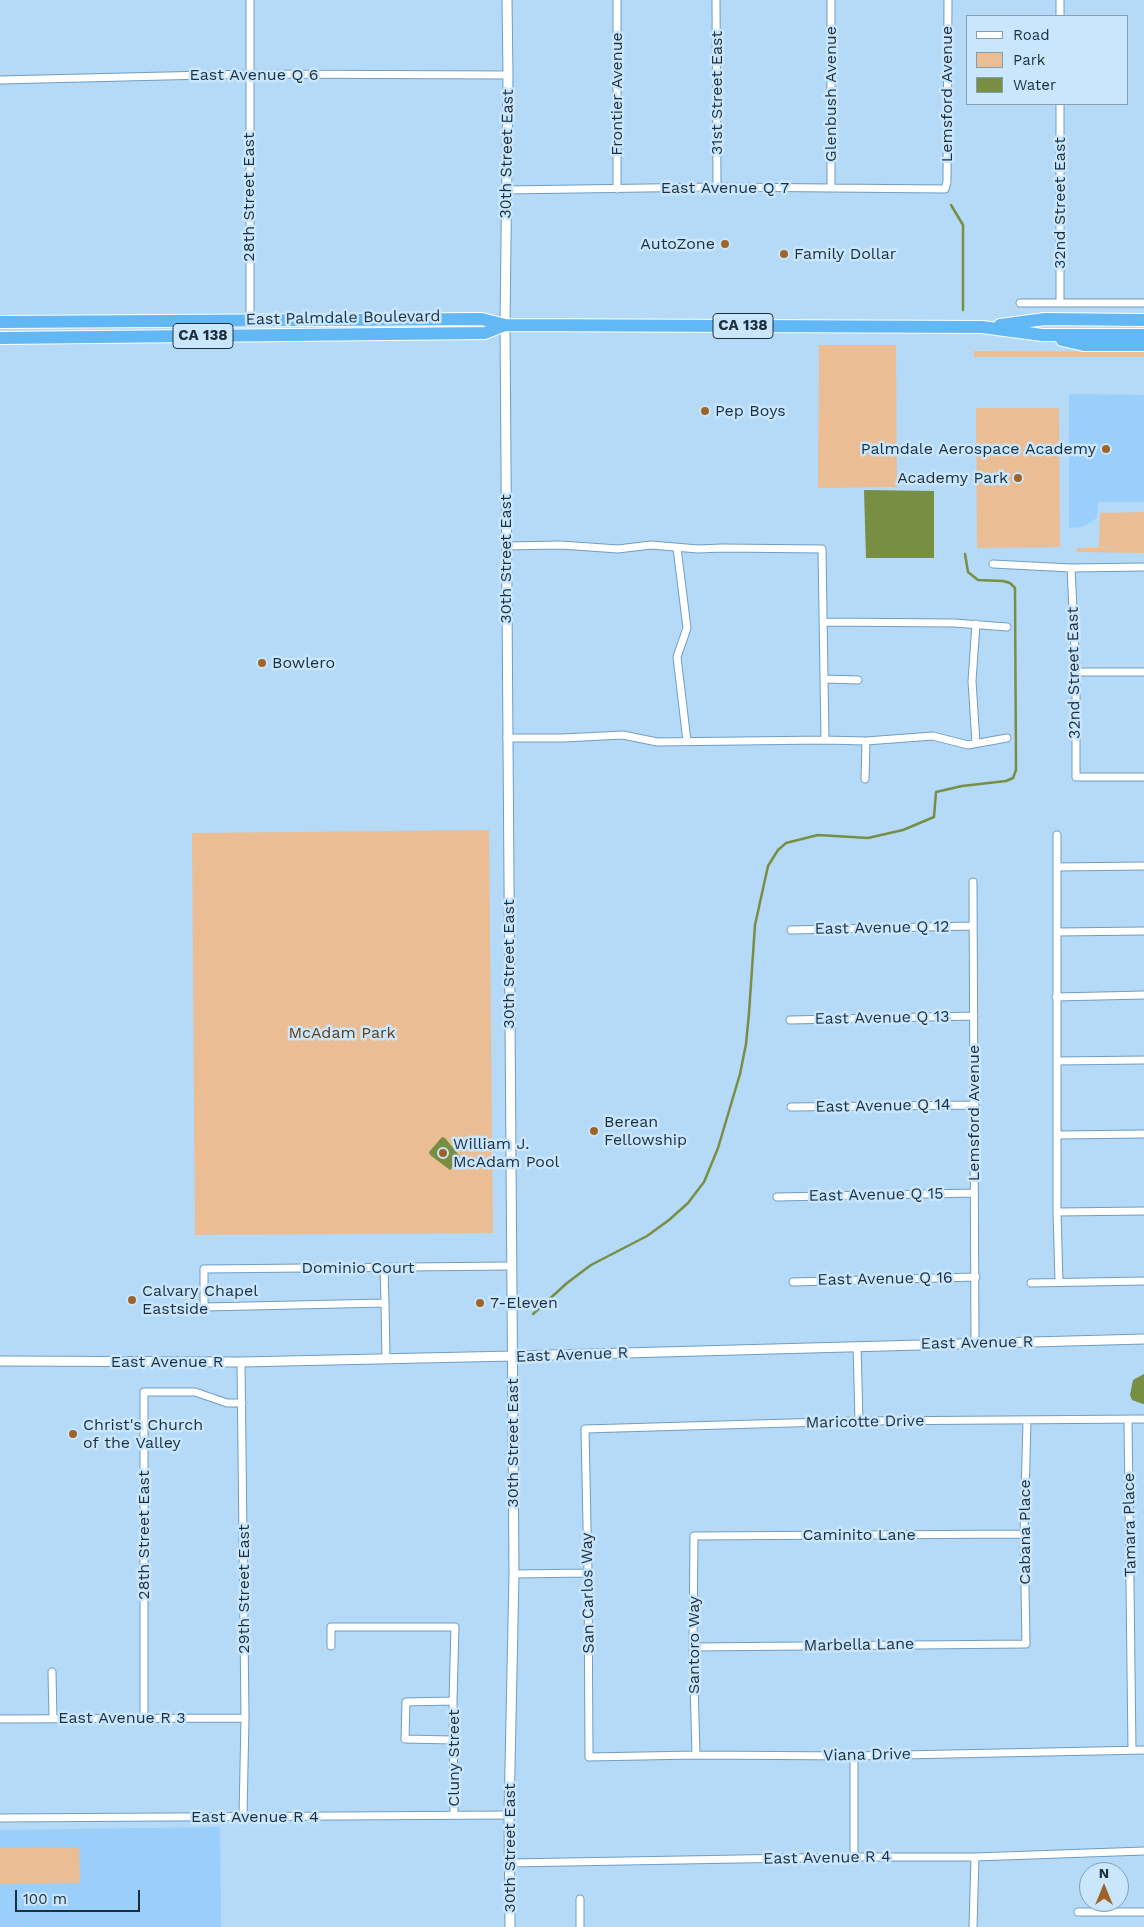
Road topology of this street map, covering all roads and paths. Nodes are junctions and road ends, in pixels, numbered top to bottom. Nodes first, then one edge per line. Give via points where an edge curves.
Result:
1 (250, 0) edge
2 (507, 0) edge
3 (617, 0) edge
4 (716, 0) edge
5 (832, 0) edge
6 (948, 0) edge
7 (1060, 0) edge
8 (1060, 15) edge
9 (249, 74) junction
10 (508, 75) junction
11 (0, 80) edge
12 (1060, 105) edge
13 (717, 187) junction
14 (832, 188) junction
15 (945, 188) joint
16 (617, 189) junction
17 (506, 190) junction
18 (1020, 303) dead end
19 (1060, 303) junction
20 (1144, 303) edge
21 (250, 320) junction
22 (1144, 320) edge
23 (0, 322) edge
24 (505, 325) junction
25 (982, 327) junction
26 (1048, 335) junction
27 (1144, 335) edge
28 (0, 338) edge
29 (1144, 345) edge
30 (507, 546) junction
31 (677, 548) junction
32 (993, 564) dead end
33 (1071, 568) junction
34 (1144, 568) edge
35 (823, 622) junction
36 (976, 624) junction
37 (1007, 627) dead end
38 (1076, 672) junction
39 (1144, 672) edge
40 (824, 679) junction
41 (858, 680) dead end
42 (507, 738) junction
43 (1007, 738) dead end
44 (825, 740) junction
45 (687, 741) junction
46 (866, 741) junction
47 (976, 743) junction
48 (1144, 776) edge
49 (865, 779) dead end
50 (1057, 836) dead end
51 (1144, 866) edge
52 (1058, 867) junction
53 (973, 882) dead end
54 (973, 926) junction
55 (790, 930) dead end
56 (1144, 931) edge
57 (1057, 932) junction
58 (1144, 996) edge
59 (1056, 997) junction
60 (974, 1016) junction
61 (790, 1020) dead end
62 (1144, 1060) edge
63 (1058, 1061) junction
64 (975, 1105) junction
65 (791, 1108) dead end
66 (1144, 1134) edge
67 (1057, 1135) junction
68 (974, 1193) junction
69 (777, 1197) dead end
70 (1144, 1211) edge
71 (1057, 1212) junction
72 (512, 1266) junction
73 (384, 1268) junction
74 (976, 1277) junction
75 (1144, 1281) edge
76 (793, 1282) dead end
77 (1059, 1282) junction
78 (1031, 1283) dead end
79 (385, 1304) junction
80 (1144, 1339) edge
81 (975, 1343) junction
82 (857, 1346) junction
83 (513, 1356) junction
84 (386, 1359) junction
85 (0, 1362) edge
86 (242, 1362) junction
87 (242, 1403) junction
88 (1128, 1420) junction
89 (1144, 1420) edge
90 (858, 1421) junction
91 (1026, 1421) junction
92 (585, 1429) joint
93 (1024, 1534) junction
94 (694, 1536) joint
95 (588, 1573) junction
96 (514, 1574) junction
97 (1026, 1644) joint
98 (330, 1646) dead end
99 (693, 1647) junction
100 (52, 1672) dead end
101 (453, 1701) junction
102 (53, 1718) junction
103 (144, 1718) junction
104 (244, 1718) junction
105 (0, 1719) edge
106 (453, 1740) junction
107 (1132, 1750) junction
108 (1144, 1750) edge
109 (696, 1755) junction
110 (854, 1756) junction
111 (589, 1758) joint
112 (454, 1815) junction
113 (509, 1815) junction
114 (243, 1817) junction
115 (0, 1818) edge
116 (1144, 1851) edge
117 (854, 1857) junction
118 (975, 1857) junction
119 (510, 1863) junction
120 (580, 1899) dead end
121 (1078, 1912) dead end
122 (1144, 1912) edge
123 (510, 1927) edge
124 (580, 1927) edge
125 (973, 1927) edge

1 - 9 street, 28th Street East
2 - 10 street, 30th Street East
3 - 16 street, Frontier Avenue
4 - 13 street, 31st Street East
5 - 14 street, Glenbush Avenue
6 - 15 street, Lemsford Avenue
7 - 8 street
9 - 10 street, East Avenue Q 6
9 - 11 street, East Avenue Q 6
9 - 21 street, 28th Street East
10 - 17 street, 30th Street East
12 - 19 street, 32nd Street East
13 - 14 street, East Avenue Q 7
13 - 16 street, East Avenue Q 7
14 - 15 street, East Avenue Q 7
16 - 17 street, East Avenue Q 7
17 - 24 street, 30th Street East
18 - 19 street
19 - 20 street
21 - 23 highway, East Palmdale Boulevard / CA 138
21 - 24 highway, East Palmdale Boulevard / CA 138 via 482,319
22 - 25 highway, East Palmdale Boulevard / CA 138 via 1046,319
24 - 25 highway, East Palmdale Boulevard / CA 138
24 - 28 highway, East Palmdale Boulevard / CA 138 via 485,333
24 - 30 street, 30th Street East
25 - 26 highway, East Palmdale Boulevard
26 - 27 highway, East Palmdale Boulevard
26 - 29 highway via 1084,345
30 - 31 street via 618,549 651,545
30 - 42 street, 30th Street East
31 - 35 street via 822,549
31 - 45 street via 686,628 677,657
32 - 33 street
33 - 34 street
33 - 38 street, 32nd Street East
35 - 36 street
35 - 40 street
36 - 37 street
36 - 47 street via 972,681
38 - 39 street
38 - 48 street, 32nd Street East via 1076,777
40 - 41 street
40 - 44 street
42 - 45 street via 623,735 657,742
42 - 72 street, 30th Street East
43 - 47 street
44 - 45 street
44 - 46 street
46 - 47 street via 933,736 968,745
46 - 49 street
50 - 52 street
51 - 52 street
52 - 57 street
53 - 54 street, Lemsford Avenue
54 - 55 street, East Avenue Q 12
54 - 60 street, Lemsford Avenue
56 - 57 street
57 - 59 street
58 - 59 street
59 - 63 street
60 - 61 street, East Avenue Q 13
60 - 64 street, Lemsford Avenue
62 - 63 street
63 - 67 street
64 - 65 street, East Avenue Q 14
64 - 68 street, Lemsford Avenue
66 - 67 street
67 - 71 street
68 - 69 street, East Avenue Q 15
68 - 74 street, Lemsford Avenue
70 - 71 street
71 - 77 street
72 - 73 street, Dominio Court
72 - 83 street, 30th Street East
73 - 79 street
73 - 79 street, Dominio Court via 204,1268 204,1306
74 - 76 street, East Avenue Q 16
74 - 81 street, Lemsford Avenue
75 - 77 street
77 - 78 street
79 - 84 street
80 - 81 street, East Avenue R
81 - 82 street, East Avenue R
82 - 83 street, East Avenue R
82 - 90 street
83 - 84 street, East Avenue R
83 - 96 street, 30th Street East
84 - 86 street, East Avenue R
85 - 86 street, East Avenue R
86 - 87 street, 29th Street East
87 - 103 street, 28th Street East via 227,1403 195,1392 144,1392
87 - 104 street, 29th Street East
88 - 89 street, Maricotte Drive
88 - 91 street, Maricotte Drive
88 - 107 street, Tamara Place
90 - 91 street, Maricotte Drive
90 - 92 street, Maricotte Drive
91 - 93 street, Cabana Place
92 - 95 street, San Carlos Way
93 - 94 street, Caminito Lane
93 - 97 street, Cabana Place
94 - 99 street, Santoro Way
95 - 96 street
95 - 111 street, San Carlos Way
96 - 113 street, 30th Street East
97 - 99 street, Marbella Lane
98 - 101 street, Cluny Street via 331,1627 455,1627
99 - 109 street, Santoro Way
100 - 102 street
101 - 106 street, Cluny Street
101 - 106 street via 406,1702 405,1739
102 - 103 street, East Avenue R 3
102 - 105 street, East Avenue R 3
103 - 104 street, East Avenue R 3
104 - 114 street, 29th Street East
106 - 112 street, Cluny Street
107 - 108 street, Viana Drive
107 - 110 street, Viana Drive
109 - 110 street, Viana Drive
109 - 111 street, Viana Drive
110 - 117 street
112 - 113 street, East Avenue R 4
112 - 114 street, East Avenue R 4
113 - 119 street, 30th Street East
114 - 115 street, East Avenue R 4
116 - 118 street, East Avenue R 4
117 - 118 street, East Avenue R 4
117 - 119 street, East Avenue R 4
118 - 125 street
119 - 123 street, 30th Street East
120 - 124 street
121 - 122 street

